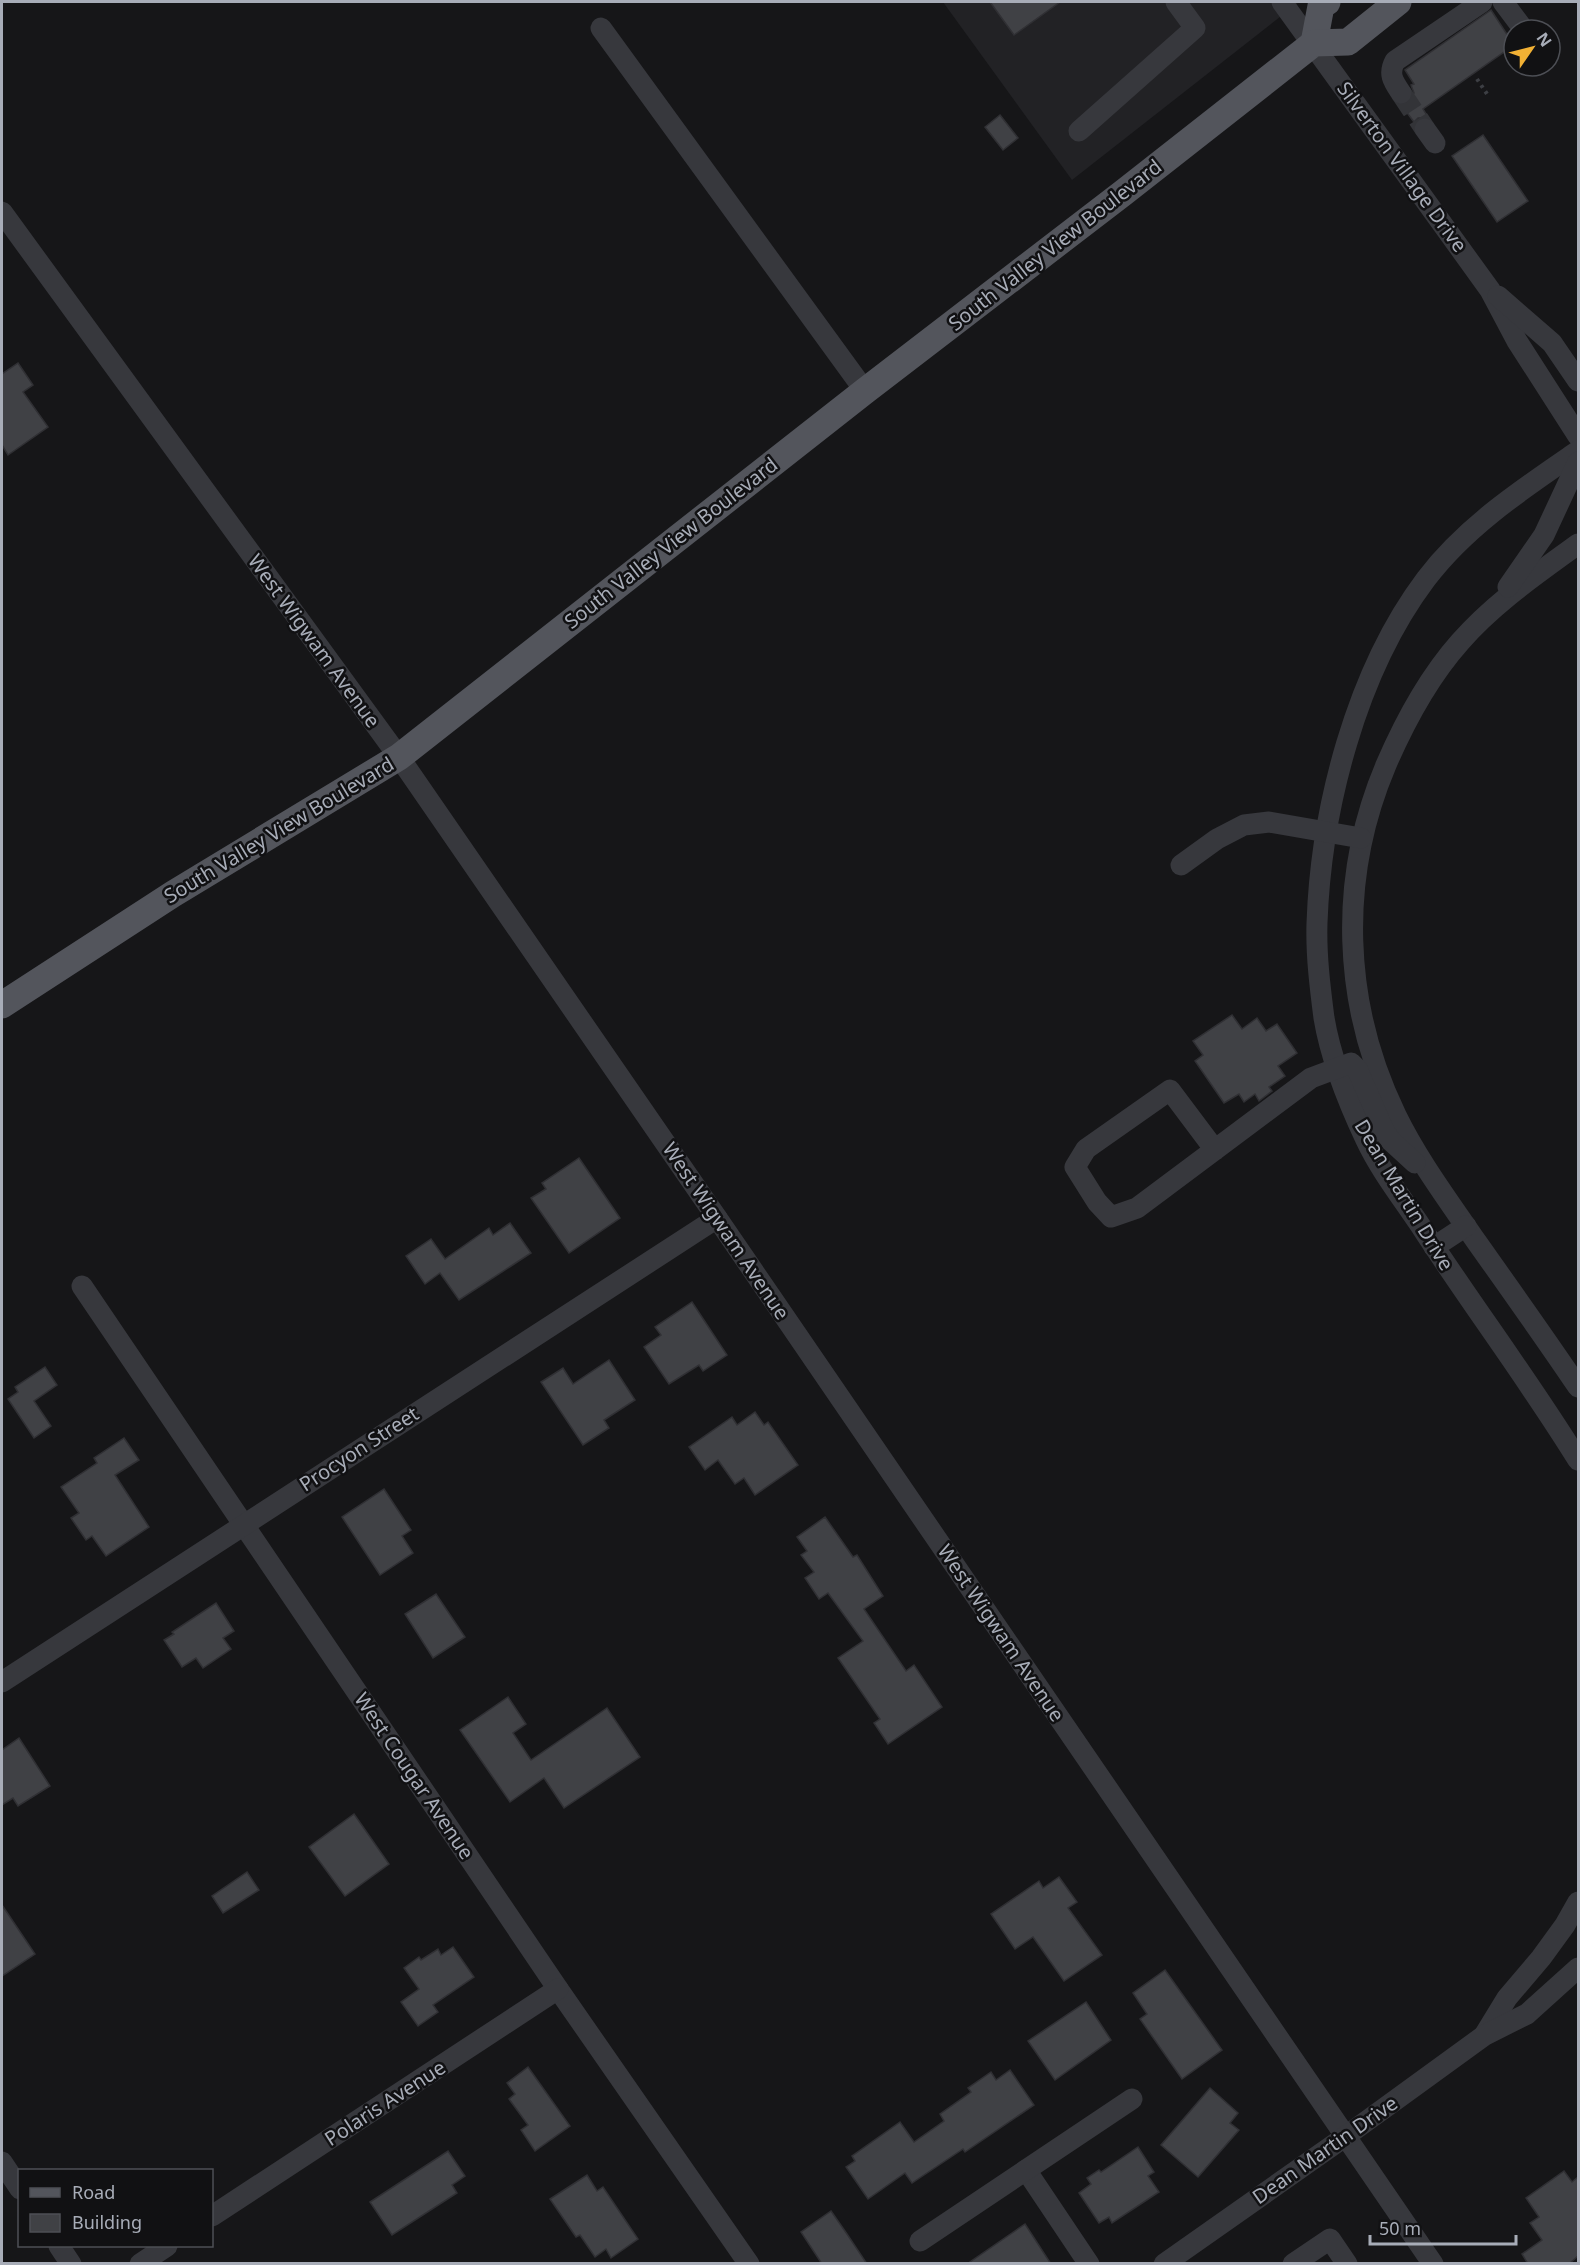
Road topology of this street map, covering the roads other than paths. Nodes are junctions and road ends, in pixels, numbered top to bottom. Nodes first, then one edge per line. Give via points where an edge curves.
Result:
1 (1176, 2) edge
2 (1282, 2) edge
3 (1327, 2) edge
4 (1398, 2) edge
5 (1482, 2) edge
6 (1503, 2) edge
7 (1515, 18) edge
8 (601, 28) dead end
9 (1314, 43) junction
10 (1401, 93) tunnel mouth
11 (1079, 131) dead end
12 (2, 212) edge
13 (1490, 290) junction
14 (1578, 381) edge
15 (865, 391) junction
16 (1578, 436) edge
17 (1578, 451) edge
18 (1578, 462) edge
19 (1578, 544) edge
20 (1490, 611) junction
21 (399, 757) junction
22 (1326, 834) junction
23 (1361, 838) junction
24 (1181, 865) dead end
25 (2, 1005) edge
26 (1337, 1067) junction
27 (1215, 1150) junction
28 (1432, 1177) junction
29 (717, 1218) junction
30 (1466, 1226) junction
31 (1434, 1247) junction
32 (82, 1286) dead end
33 (1578, 1387) edge
34 (1578, 1460) edge
35 (243, 1524) junction
36 (2, 1682) edge
37 (1578, 1902) edge
38 (1578, 1968) edge
39 (558, 1989) junction
40 (1485, 2035) junction
41 (1132, 2099) dead end
42 (1346, 2136) junction
43 (2, 2163) edge
44 (1026, 2170) junction
45 (18, 2186) edge
46 (213, 2215) edge
47 (920, 2241) dead end
48 (60, 2247) edge
49 (166, 2247) edge
50 (71, 2264) edge
51 (140, 2264) edge
52 (749, 2264) edge
53 (1089, 2264) edge
54 (1164, 2264) edge
55 (1293, 2264) edge
56 (1347, 2264) edge
57 (1433, 2264) edge

1 - 11 street via 1195,28
2 - 9 street, Silverton Village Drive
3 - 9 main road via 1321,6
4 - 9 main road via 1348,42
5 - 10 street via 1395,62 1391,76
6 - 7 street
8 - 15 street
9 - 13 street, Silverton Village Drive
9 - 15 main road, South Valley View Boulevard
12 - 21 street, West Wigwam Avenue
13 - 14 street, Silverton Village Drive via 1552,343
13 - 16 street, Silverton Village Drive via 1517,341
15 - 21 main road, South Valley View Boulevard
17 - 22 street, Dean Martin Drive via 1460,541 1426,579 1395,625 1359,703
18 - 20 street via 1540,542
19 - 20 street, Dean Martin Drive
20 - 23 street, Dean Martin Drive via 1459,642 1416,702 1374,793
21 - 25 main road, South Valley View Boulevard via 173,894
21 - 29 street, West Wigwam Avenue
22 - 23 street
22 - 24 street via 1269,822 1244,825
22 - 26 street, Dean Martin Drive via 1316,927 1325,1021
23 - 28 street, Dean Martin Drive via 1352,950 1366,1039 1395,1114
26 - 27 street via 1311,1078
26 - 28 street via 1352,1063 1391,1141
26 - 31 street, Dean Martin Drive via 1368,1144
27 - 27 street via 1137,1208 1111,1217 1075,1167 1086,1149 1170,1090
28 - 30 street, Dean Martin Drive
29 - 35 street, Procyon Street
29 - 42 street, West Wigwam Avenue
30 - 31 street
30 - 33 street, Dean Martin Drive
31 - 34 street, Dean Martin Drive via 1544,1403
32 - 35 street, West Cougar Avenue
35 - 36 street, Procyon Street
35 - 39 street, West Cougar Avenue
37 - 40 street, Dean Martin Drive via 1541,1958 1507,1998
38 - 40 street, Dean Martin Drive via 1527,2014
39 - 46 street, Polaris Avenue
39 - 52 street, West Cougar Avenue
40 - 42 street, Dean Martin Drive
41 - 44 street
42 - 54 street, Dean Martin Drive
42 - 57 street, West Wigwam Avenue
43 - 45 street
44 - 47 street
44 - 53 street
48 - 50 street
49 - 51 street
55 - 56 street via 1330,2239

